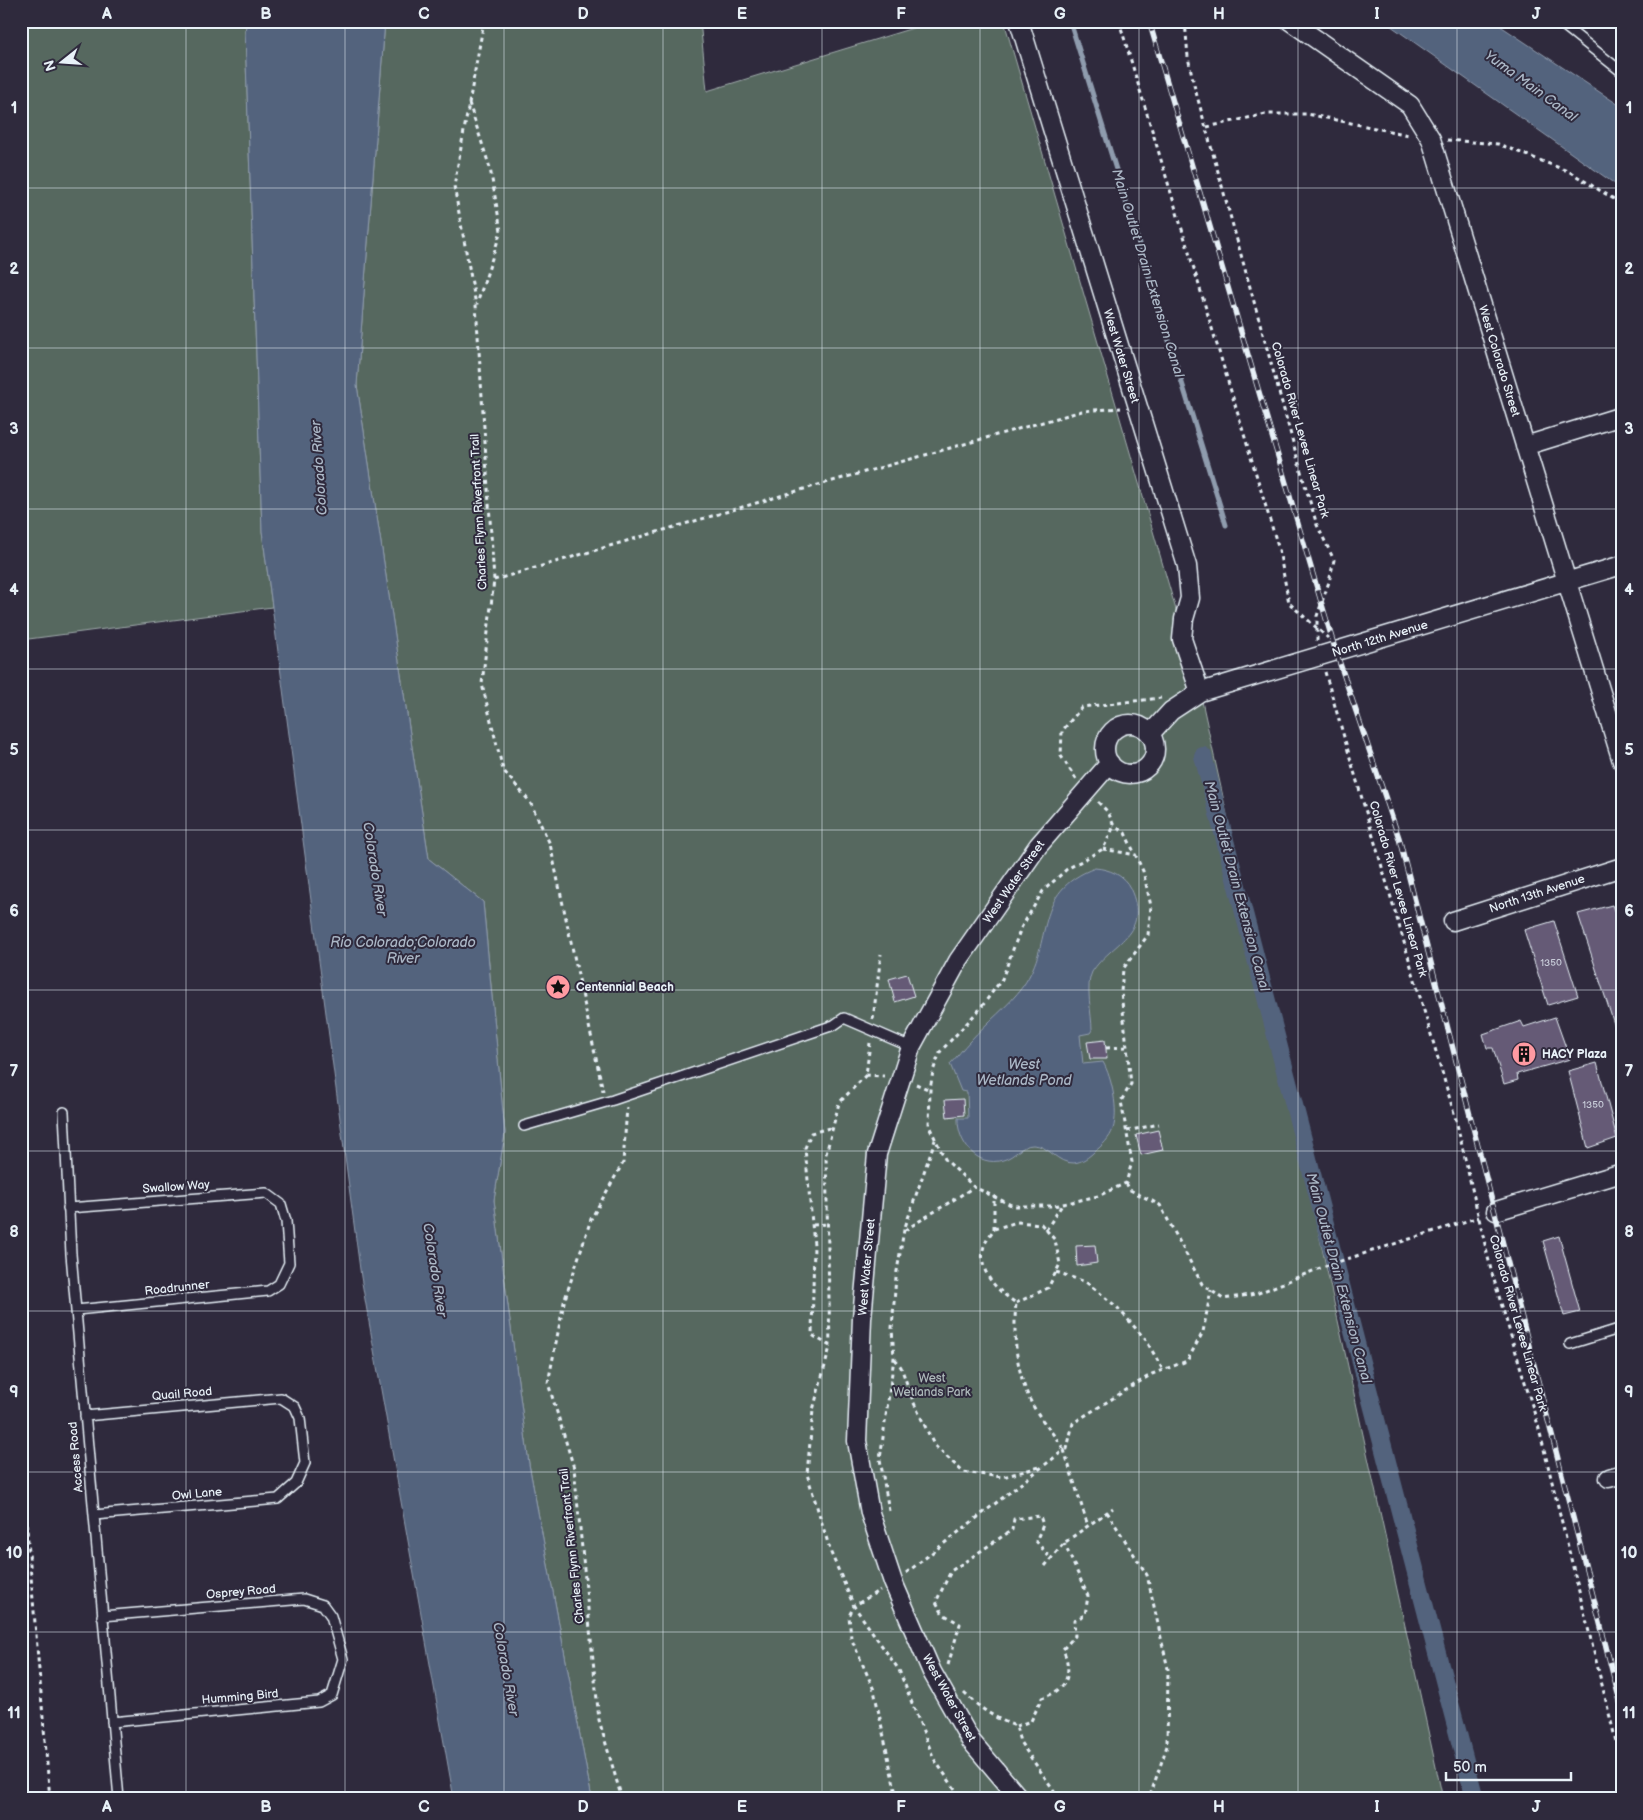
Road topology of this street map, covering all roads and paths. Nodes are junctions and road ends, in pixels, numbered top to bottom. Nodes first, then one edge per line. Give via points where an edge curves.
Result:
1 (484, 21) edge
2 (1019, 21) edge
3 (1119, 21) edge
4 (1185, 21) edge
5 (1290, 21) edge
6 (1558, 21) edge
7 (1622, 72) edge
8 (469, 102) junction
9 (476, 305) junction
10 (1137, 407) junction
11 (1622, 416) edge
12 (1526, 446) junction
13 (1622, 565) edge
14 (494, 580) junction
15 (1567, 582) junction
16 (1316, 626) junction
17 (1319, 650) junction
18 (1200, 692) junction
19 (1167, 694) dead end
20 (1616, 722) edge
21 (1150, 734) junction
22 (1622, 762) edge
23 (1110, 763) junction
24 (1087, 790) junction
25 (1114, 826) junction
26 (1103, 849) junction
27 (1136, 855) junction
28 (1622, 867) edge
29 (1453, 921) dead end
30 (911, 1047) junction
31 (1127, 1047) junction
32 (1106, 1048) dead end
33 (866, 1076) dead end
34 (628, 1095) junction
35 (606, 1102) junction
36 (64, 1112) dead end
37 (1160, 1124) dead end
38 (524, 1126) dead end
39 (833, 1127) junction
40 (1127, 1131) junction
41 (935, 1139) junction
42 (1622, 1173) edge
43 (1126, 1183) junction
44 (974, 1187) junction
45 (994, 1196) junction
46 (1062, 1204) junction
47 (68, 1208) junction
48 (1496, 1211) joint
49 (1479, 1217) junction
50 (828, 1224) junction
51 (813, 1225) junction
52 (994, 1229) junction
53 (904, 1230) junction
54 (1046, 1230) junction
55 (1056, 1272) junction
56 (279, 1284) joint
57 (1211, 1290) junction
58 (1016, 1303) junction
59 (76, 1310) junction
60 (1622, 1328) edge
61 (1570, 1344) dead end
62 (830, 1347) junction
63 (894, 1358) junction
64 (1163, 1370) junction
65 (85, 1416) junction
66 (1064, 1450) junction
67 (21, 1459) edge
68 (1046, 1465) junction
69 (296, 1483) joint
70 (1113, 1508) dead end
71 (889, 1512) dead end
72 (1107, 1512) junction
73 (94, 1515) junction
74 (1088, 1526) junction
75 (1064, 1543) junction
76 (1051, 1559) junction
77 (905, 1564) dead end
78 (1045, 1566) dead end
79 (908, 1572) junction
80 (911, 1581) dead end
81 (893, 1582) junction
82 (854, 1606) junction
83 (102, 1616) junction
84 (943, 1657) dead end
85 (343, 1659) joint
86 (948, 1665) junction
87 (951, 1673) dead end
88 (958, 1687) dead end
89 (112, 1722) junction
90 (1016, 1726) junction
91 (1622, 1766) edge
92 (50, 1799) edge
93 (118, 1799) edge
94 (622, 1799) edge
95 (897, 1799) edge
96 (962, 1799) edge
97 (1020, 1799) edge
98 (1060, 1799) edge
99 (1149, 1799) edge

1 - 8 path, Charles Flynn Riverfront Trail
2 - 10 street, West Water Street
3 - 16 path via 1276,541 1289,603
4 - 16 path, Colorado River Levee Linear Park via 1194,85 1299,466 1314,516 1334,560
5 - 12 street, West Colorado Street via 1410,105 1431,139
6 - 7 lane
8 - 9 path, Charles Flynn Riverfront Trail via 454,186
8 - 9 path via 490,168 501,231
9 - 14 path, Charles Flynn Riverfront Trail
10 - 14 path via 1082,411
10 - 18 street, West Water Street via 1187,566 1190,598 1182,639
11 - 12 street
12 - 15 street, West Colorado Street
13 - 15 street, North 12th Avenue
14 - 35 path, Charles Flynn Riverfront Trail via 482,684 502,770 530,802 550,844
15 - 17 street, North 12th Avenue
15 - 20 street, West Colorado Street
16 - 17 path, Colorado River Levee Linear Park
16 - 17 path via 1327,636
17 - 18 street, North 12th Avenue
17 - 49 path, Colorado River Levee Linear Park via 1456,1120
18 - 21 street, North 12th Avenue via 1171,711
19 - 24 path via 1161,698 1082,707 1062,731 1061,756
20 - 22 street, West Colorado Street
21 - 23 street via 1136,725 1120,726 1113,731 1106,747
21 - 23 street via 1155,750 1150,765 1128,774
23 - 24 street, West Water Street
24 - 25 path via 1108,812
24 - 30 street, West Water Street via 1038,846 958,961
25 - 26 path
25 - 27 path via 1125,833
26 - 27 path
26 - 41 path via 1067,869 1044,891 1021,928 1002,979 980,1010 940,1052 930,1090 929,1126
27 - 31 path via 1151,906 1148,936 1122,969
28 - 29 street, North 13th Avenue
30 - 34 lane via 844,1018 834,1025
30 - 81 street, West Water Street via 877,1154 862,1318 857,1440 870,1514
31 - 32 path
31 - 40 path via 1131,1084 1121,1101
33 - 39 path via 839,1103
34 - 35 lane
34 - 94 path, Charles Flynn Riverfront Trail via 623,1163 591,1219 564,1302 548,1383 574,1468 599,1720
35 - 38 lane
36 - 47 lane, Access Road
37 - 40 path
39 - 50 path via 826,1154
39 - 51 path via 811,1133 805,1148
40 - 43 path via 1132,1162
41 - 44 path via 944,1159
41 - 53 path
42 - 48 street
43 - 46 path via 1098,1196
43 - 57 path via 1130,1190 1160,1204 1202,1284
44 - 45 path
44 - 53 path
45 - 46 path via 1013,1206
45 - 52 path
46 - 54 path
47 - 56 lane, Swallow Way via 266,1193 281,1204 286,1220 289,1262
47 - 59 lane, Access Road
48 - 49 path
49 - 57 path via 1325,1266 1256,1294 1223,1299
49 - 91 path, Colorado River Levee Linear Park via 1496,1290 1538,1425
50 - 51 path
50 - 62 path
51 - 62 path via 812,1335
52 - 54 path via 1018,1222 1041,1224
52 - 58 path via 983,1249 986,1274 1001,1294
53 - 63 path via 892,1328
54 - 55 path via 1055,1240 1060,1264
55 - 58 path via 1048,1288
55 - 64 path via 1086,1282 1117,1307 1146,1340
56 - 59 lane, Roadrunner via 268,1291
57 - 64 path via 1203,1332 1187,1361
58 - 66 path via 1014,1326 1018,1366 1032,1403
59 - 65 lane, Access Road
60 - 61 lane
62 - 82 path via 813,1410 807,1474 831,1553
63 - 68 path via 934,1445 963,1472 1003,1477
63 - 71 path via 880,1458
64 - 66 path via 1074,1423
65 - 69 lane, Quail Road via 281,1398 295,1407 300,1418 305,1463
65 - 73 lane, Access Road
66 - 68 path
66 - 74 path
67 - 92 path
68 - 79 path
69 - 73 lane, Owl Lane via 278,1499
70 - 72 path
72 - 74 path
72 - 99 path via 1146,1575 1168,1670 1167,1746
73 - 83 lane, Access Road
74 - 75 path
75 - 76 path
75 - 90 path via 1088,1596 1085,1615 1074,1620 1075,1636 1063,1649 1069,1664 1067,1680 1056,1693 1042,1698 1031,1721
76 - 78 path
76 - 86 path via 1036,1541 1043,1525 1040,1516 1014,1519 1012,1530 951,1571 936,1602 943,1614 960,1624
77 - 79 path
79 - 80 path
79 - 81 path
81 - 82 path
81 - 97 street, West Water Street via 932,1672 971,1741
82 - 95 path via 849,1616 851,1638 874,1690
82 - 96 path via 899,1670 934,1758
83 - 85 lane, Osprey Road via 304,1599 322,1605 331,1616
83 - 89 lane, Access Road
84 - 86 path
85 - 89 lane, Humming Bird via 332,1694 319,1702
86 - 87 path
88 - 90 path via 978,1707 1000,1721
89 - 93 lane, Access Road
90 - 98 path via 1020,1742

